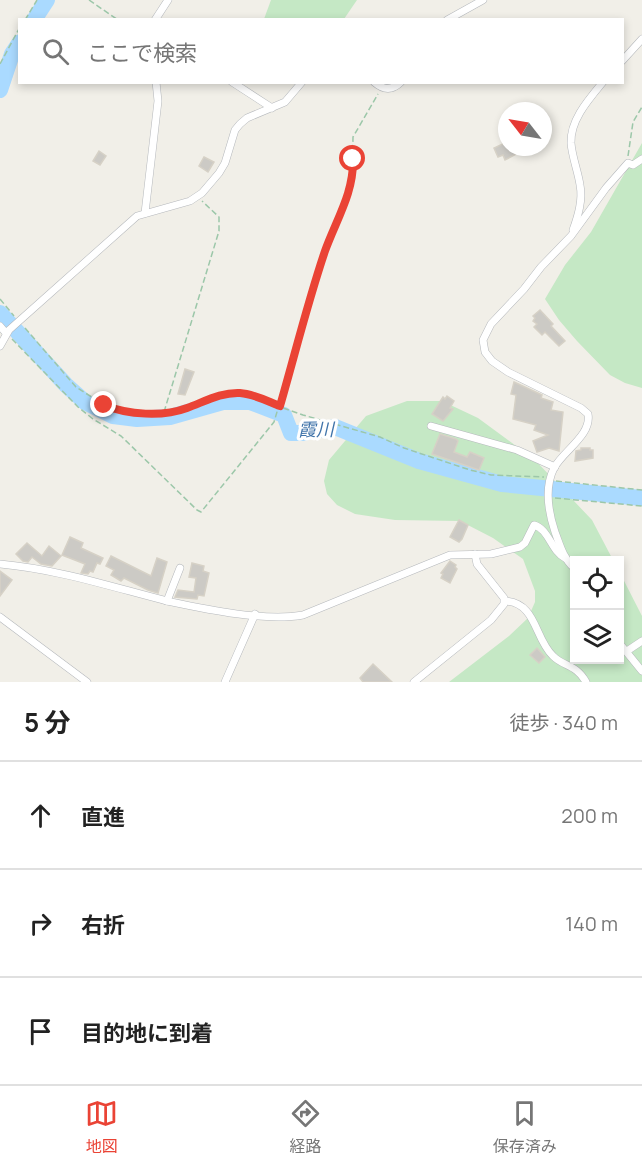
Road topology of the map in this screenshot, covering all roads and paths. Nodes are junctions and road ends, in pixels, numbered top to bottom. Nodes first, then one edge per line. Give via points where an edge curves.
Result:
1 (37, 0) edge
2 (89, 0) edge
3 (168, 0) edge
4 (483, 0) edge
5 (26, 18) edge
6 (115, 18) edge
7 (156, 18) edge
8 (451, 18) edge
9 (18, 31) edge
10 (642, 39) edge
11 (624, 59) edge
12 (0, 64) edge
13 (156, 84) edge
14 (235, 84) edge
15 (300, 84) edge
16 (399, 84) edge
17 (601, 84) edge
18 (377, 85) edge
19 (642, 107) edge
20 (272, 108) junction
21 (642, 159) edge
22 (628, 163) junction
23 (197, 197) junction
24 (145, 213) junction
25 (571, 236) junction
26 (0, 299) edge
27 (17, 322) junction
28 (0, 326) edge
29 (8, 331) junction
30 (0, 346) edge
31 (280, 407) junction
32 (164, 412) junction
33 (431, 426) dead end
34 (555, 467) junction
35 (551, 480) junction
36 (642, 490) edge
37 (548, 495) junction
38 (642, 506) edge
39 (475, 554) junction
40 (565, 558) junction
41 (0, 564) edge
42 (570, 564) edge
43 (180, 568) dead end
44 (167, 601) junction
45 (505, 601) junction
46 (255, 614) junction
47 (0, 617) edge
48 (642, 641) edge
49 (624, 648) edge
50 (627, 651) junction
51 (642, 671) edge
52 (87, 682) edge
53 (225, 682) edge
54 (414, 682) edge
55 (586, 682) edge

1 - 5 path
2 - 6 path
3 - 7 street
4 - 8 street
9 - 12 path
10 - 11 street
13 - 24 street via 158,101
14 - 20 street
15 - 20 street via 285,102
16 - 18 street via 394,88
17 - 25 street via 575,122 571,143 581,188 580,211
18 - 31 path via 375,102 353,137 352,184 325,250
19 - 22 path via 633,122
20 - 23 street via 240,124 225,163
21 - 22 street via 633,165
22 - 25 street
23 - 24 street
23 - 32 path via 219,217 219,231
24 - 27 street via 119,230
25 - 34 street via 502,310 483,340 492,361 588,414 583,433
26 - 27 path
27 - 29 street
27 - 32 path via 76,387 104,405 131,413
28 - 29 street
29 - 30 street
29 - 31 path via 78,407 121,436 199,512 276,418
31 - 32 path via 250,395 231,394
31 - 35 path via 470,470
33 - 34 street via 517,450
34 - 35 street
35 - 36 path
35 - 37 street
37 - 38 path
37 - 40 street via 550,517
39 - 40 street via 520,547 536,525
39 - 45 street via 477,564
39 - 46 street via 450,555 303,615
40 - 42 street
41 - 44 street
43 - 44 street
44 - 46 street via 214,611
45 - 54 street via 491,620
45 - 55 street via 527,610 552,655 571,665
46 - 53 street
47 - 52 street
48 - 50 street
49 - 50 street
50 - 51 street

